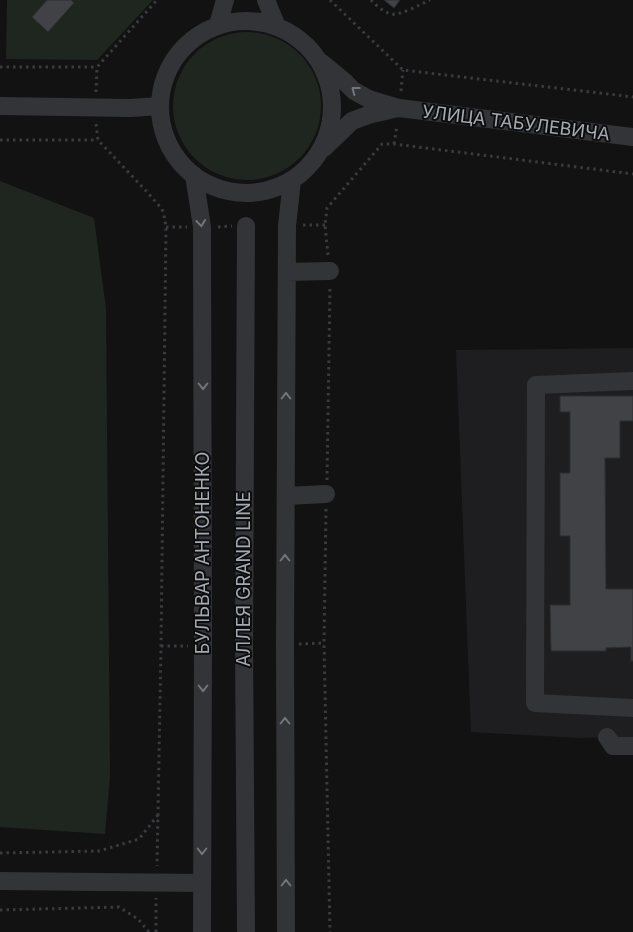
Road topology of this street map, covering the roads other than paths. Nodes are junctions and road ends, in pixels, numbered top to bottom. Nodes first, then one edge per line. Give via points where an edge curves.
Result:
1 (225, 0) edge
2 (266, 0) edge
3 (218, 25) junction
4 (277, 27) junction
5 (318, 59) junction
6 (0, 106) edge
7 (160, 106) junction
8 (399, 108) junction
9 (633, 137) edge
10 (320, 152) junction
11 (194, 175) junction
12 (292, 180) junction
13 (246, 226) dead end
14 (330, 271) road end
15 (287, 272) junction
16 (633, 381) edge
17 (326, 494) road end
18 (286, 496) junction
19 (633, 708) edge
20 (607, 737) dead end
21 (633, 746) edge
22 (0, 881) edge
23 (202, 883) junction
24 (202, 932) edge
25 (246, 932) edge
26 (286, 932) edge

1 - 3 street
2 - 4 street
3 - 4 street via 248,21
3 - 7 street via 183,48 170,66
4 - 5 street via 300,40
8 -> 5 street, УЛИЦА ТАБУЛЕВИЧА via 368,99 354,91
5 - 10 street via 332,96 328,134
6 - 7 street
7 - 11 street via 164,132 176,156
8 - 9 street, УЛИЦА ТАБУЛЕВИЧА
8 - 10 street, УЛИЦА ТАБУЛЕВИЧА via 352,121
10 - 12 street via 308,168
11 - 12 street via 217,188 242,193 268,190
11 -> 23 street, БУЛЬВАР АНТОНЕНКО via 202,227
12 - 15 street
13 - 25 street, АЛЛЕЯ GRAND LINE
14 - 15 street
18 -> 15 street
16 - 19 street via 536,385 535,703
17 - 18 street
26 -> 18 street
20 - 21 street via 613,746
22 - 23 street
23 - 24 street, БУЛЬВАР АНТОНЕНКО

